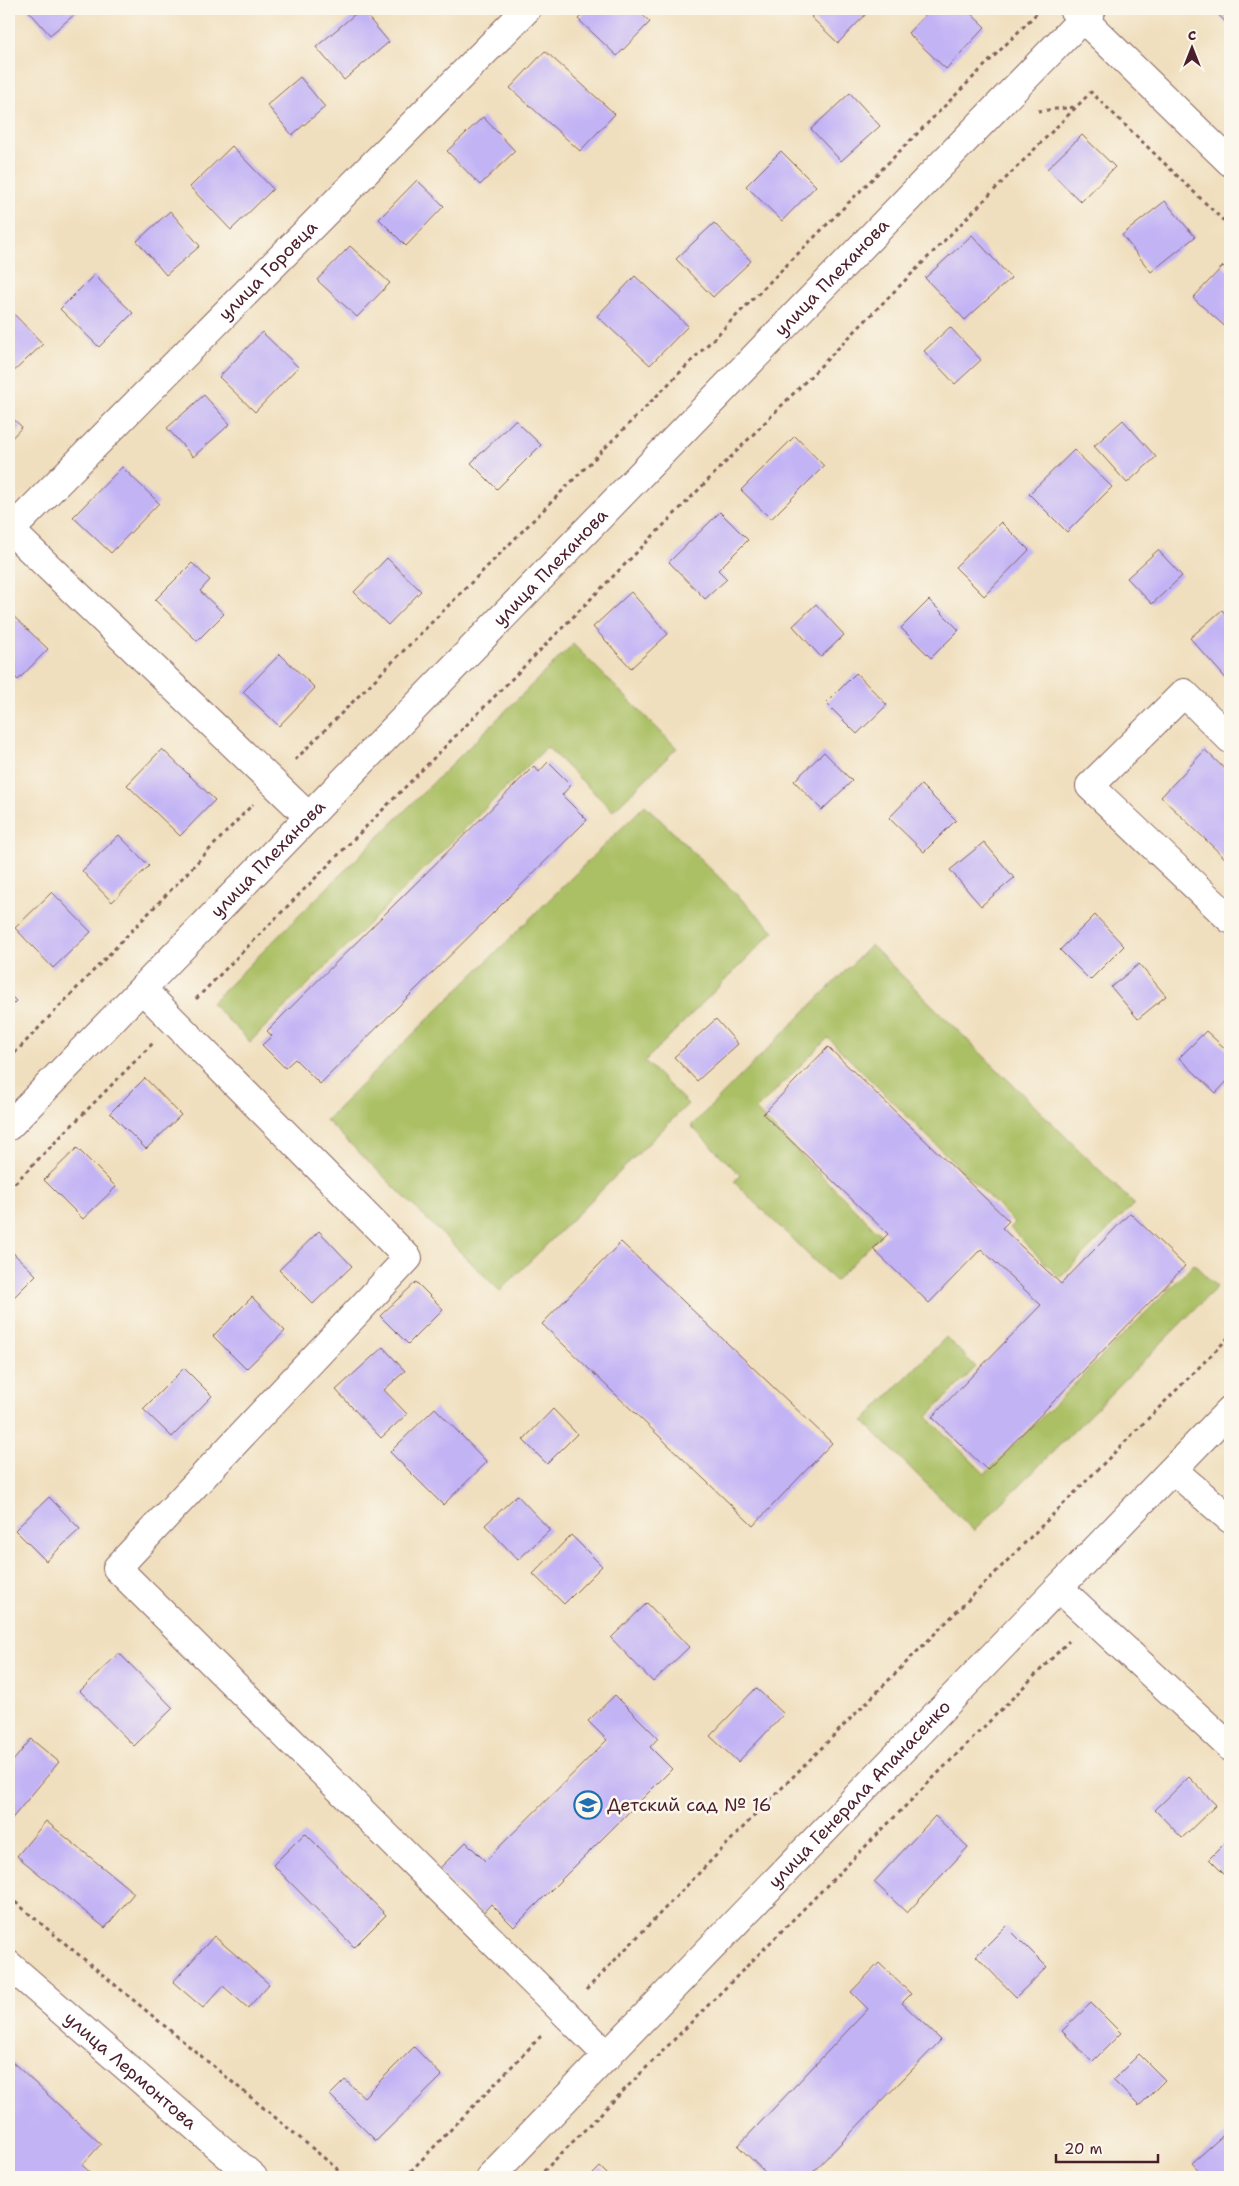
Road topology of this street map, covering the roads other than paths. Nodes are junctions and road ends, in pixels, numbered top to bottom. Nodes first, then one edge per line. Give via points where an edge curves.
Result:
1 (526, 9) edge
2 (1083, 12) edge
3 (1230, 162) edge
4 (9, 530) edge
5 (1230, 739) edge
6 (309, 817) junction
7 (1230, 919) edge
8 (142, 989) junction
9 (9, 1126) edge
10 (1230, 1410) edge
11 (1173, 1470) junction
12 (1230, 1519) edge
13 (1060, 1588) junction
14 (1230, 1747) edge
15 (9, 1965) edge
16 (608, 2056) junction
17 (253, 2177) edge
18 (490, 2177) edge

1 - 4 street, улица Горовца
2 - 3 street
2 - 6 street, улица Плеханова
4 - 6 street
5 - 7 street via 1184,693 1090,786
6 - 8 street, улица Плеханова
8 - 9 street, улица Плеханова
8 - 16 street via 408,1258 117,1568
10 - 11 street, улица Генерала Апанасенко
11 - 12 street
11 - 13 street, улица Генерала Апанасенко
13 - 14 street
13 - 16 street, улица Генерала Апанасенко
15 - 17 street, улица Лермонтова
16 - 18 street, улица Генерала Апанасенко

